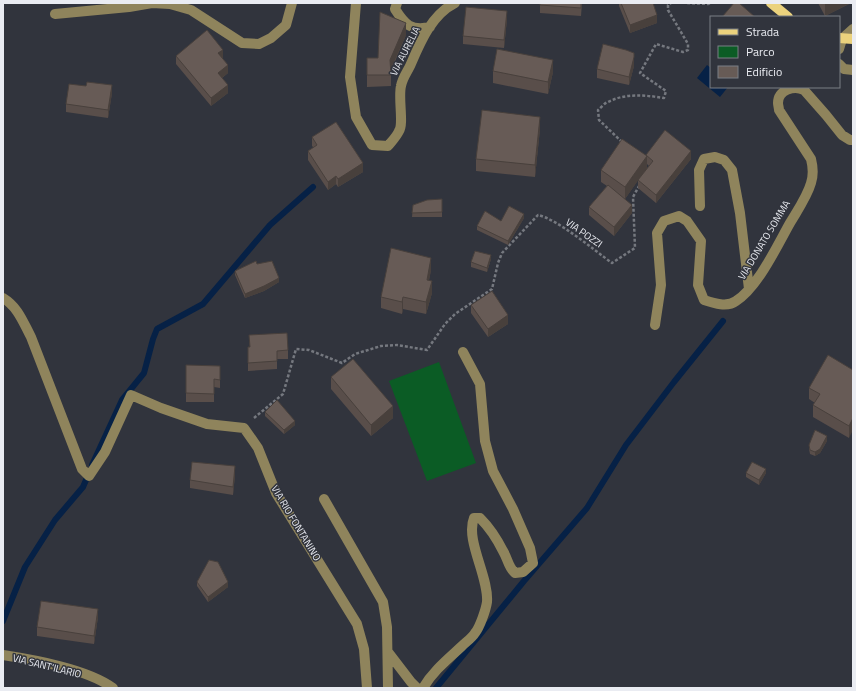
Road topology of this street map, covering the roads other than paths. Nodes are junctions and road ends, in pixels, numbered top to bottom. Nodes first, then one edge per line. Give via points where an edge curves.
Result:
1 (292, 3) edge
2 (356, 3) edge
3 (397, 3) edge
4 (455, 3) edge
5 (771, 3) edge
6 (55, 14) dead end
7 (787, 16) edge
8 (430, 27) junction
9 (853, 29) edge
10 (840, 38) edge
11 (853, 39) edge
12 (840, 65) edge
13 (853, 70) edge
14 (793, 88) edge
15 (799, 88) edge
16 (853, 140) edge
17 (700, 206) dead end
18 (750, 288) junction
19 (3, 298) edge
20 (655, 325) dead end
21 (464, 352) dead end
22 (324, 499) dead end
23 (388, 652) junction
24 (3, 655) edge
25 (113, 688) edge
26 (367, 688) edge
27 (388, 688) edge
28 (417, 688) edge
29 (423, 688) edge

1 - 6 street via 286,25 259,44 242,43 191,10 170,4 152,3
2 - 8 street, VIA AURELIA via 350,77 356,117 372,145 388,146 400,131 401,85
3 - 8 street via 395,9 404,23 418,30
4 - 8 street, VIA AURELIA via 447,7
5 - 7 main road
9 - 10 street
10 - 11 main road
12 - 13 street via 844,69
14 - 18 street, VIA DONATO SOMMA via 780,97 779,110 810,158 813,176 799,207
15 - 16 street, VIA DONATO SOMMA via 804,90 842,136
17 - 18 street via 699,170 704,159 715,157 724,160 732,170
18 - 20 street, VIA DONATO SOMMA via 735,302 717,305 704,300 698,285 701,241 687,221 679,216 664,221 657,233 661,285
19 - 26 street, VIA RIO FONTANINO via 11,303 21,316 82,469 89,476 105,452 131,395 207,424 244,428 258,448 276,493 358,624 364,648
21 - 29 street via 480,384 485,441 492,471 514,509 530,548 533,563 523,572 515,573 486,524 480,518 474,518 471,524 473,539 486,588 487,602 476,633 429,678
22 - 23 street via 383,602
23 - 27 street
23 - 28 street
24 - 25 street, VIA SANT'ILARIO via 72,670

